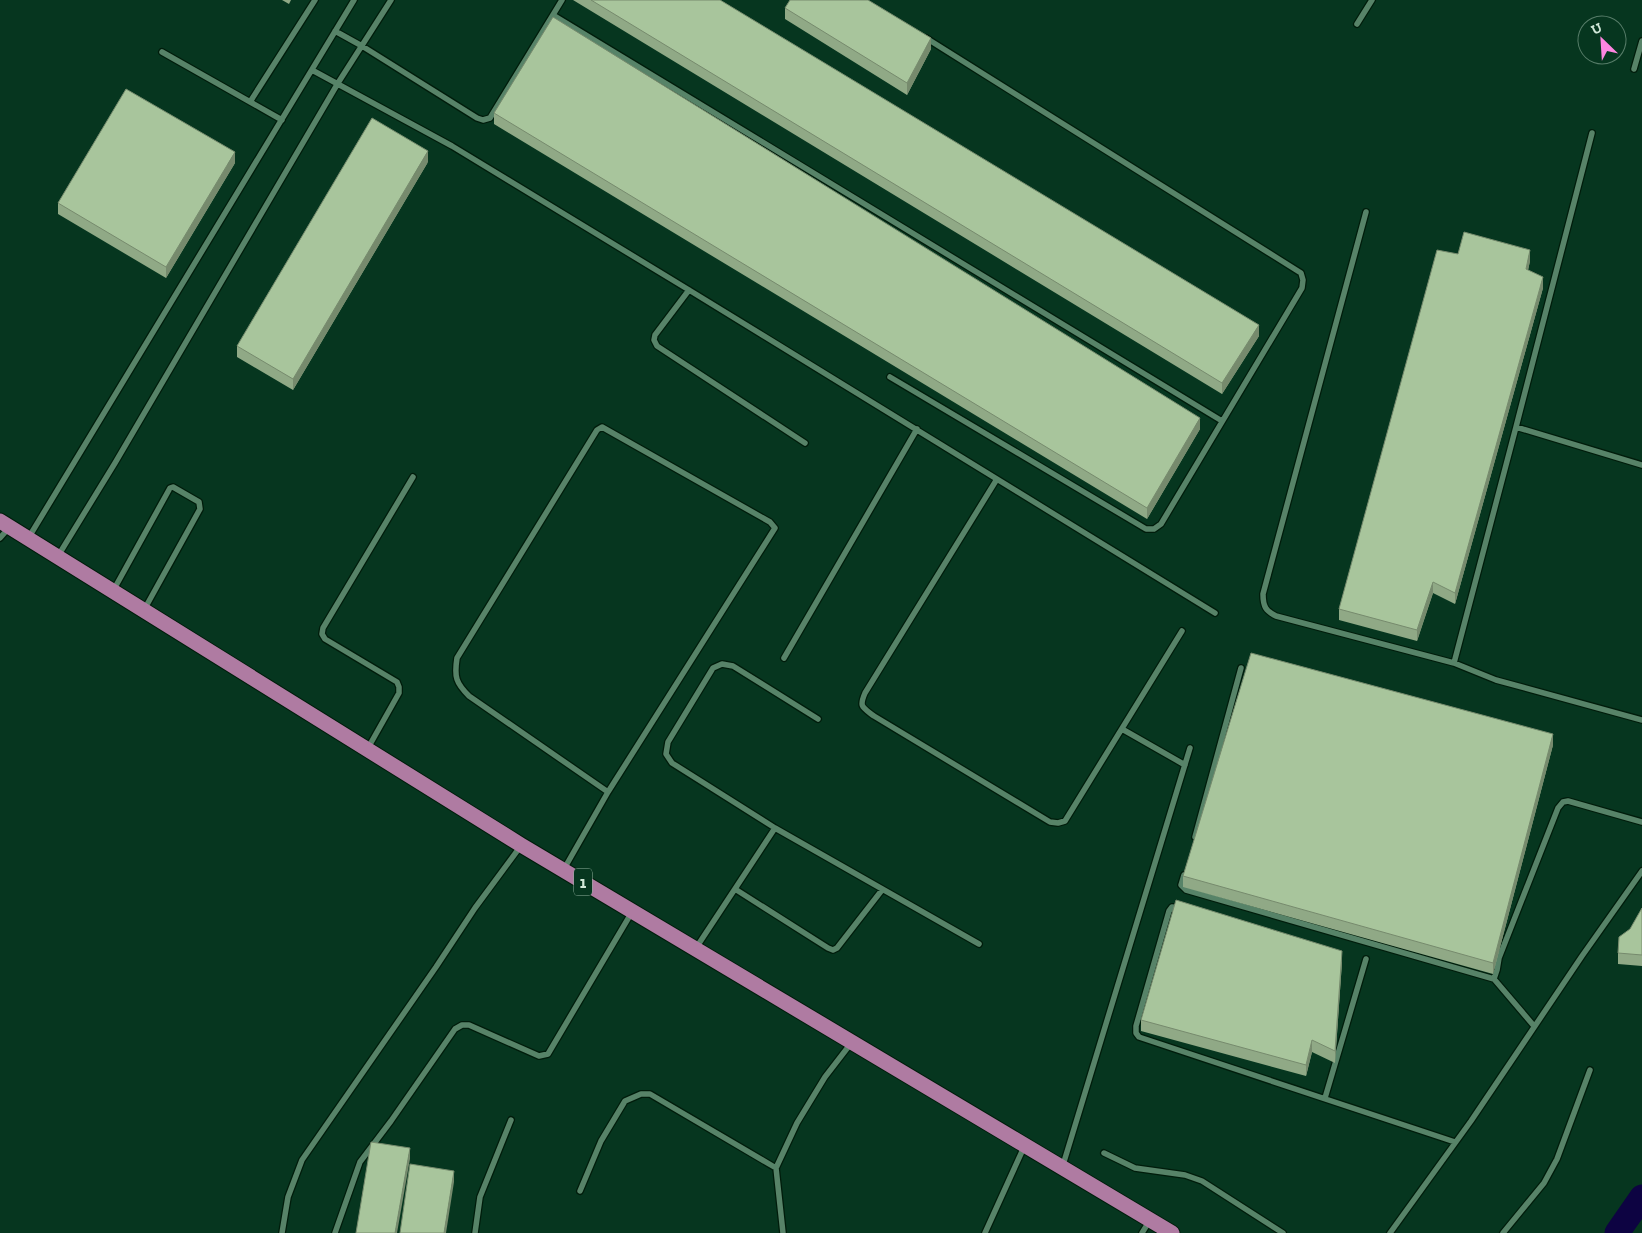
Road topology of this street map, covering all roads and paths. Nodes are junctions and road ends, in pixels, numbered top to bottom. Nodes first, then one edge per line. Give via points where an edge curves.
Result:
1 (316, 0) edge
2 (354, 0) edge
3 (391, 0) edge
4 (562, 0) edge
5 (1372, 0) edge
6 (553, 15) junction
7 (1357, 24) dead end
8 (335, 31) junction
9 (924, 37) edge
10 (1642, 41) edge
11 (362, 46) junction
12 (162, 52) dead end
13 (1634, 69) dead end
14 (312, 70) junction
15 (338, 83) junction
16 (250, 102) junction
17 (282, 120) junction
18 (1592, 133) dead end
19 (1366, 212) dead end
20 (689, 290) junction
21 (890, 376) dead end
22 (1222, 422) junction
23 (1516, 427) junction
24 (917, 430) junction
25 (805, 443) dead end
26 (1642, 465) edge
27 (413, 477) dead end
28 (997, 479) junction
29 (3, 529) edge
30 (28, 539) junction
31 (58, 556) junction
32 (112, 591) junction
33 (144, 610) junction
34 (1215, 613) dead end
35 (1182, 631) dead end
36 (784, 658) dead end
37 (1454, 663) junction
38 (1241, 668) dead end
39 (818, 719) dead end
40 (1642, 720) edge
41 (1122, 729) junction
42 (1190, 748) dead end
43 (367, 749) junction
44 (1185, 765) junction
45 (608, 792) junction
46 (1642, 822) edge
47 (775, 828) junction
48 (521, 846) junction
49 (1192, 848) edge
50 (1187, 866) edge
51 (563, 870) junction
52 (1642, 871) edge
53 (735, 889) junction
54 (882, 890) junction
55 (1187, 910) edge
56 (633, 911) junction
57 (979, 944) dead end
58 (696, 949) junction
59 (1366, 959) dead end
60 (1494, 979) junction
61 (1534, 1026) junction
62 (852, 1041) junction
63 (1590, 1070) dead end
64 (1325, 1098) junction
65 (511, 1120) dead end
66 (1455, 1142) junction
67 (1024, 1145) junction
68 (1104, 1153) dead end
69 (1062, 1167) junction
70 (776, 1168) junction
71 (580, 1191) dead end
72 (1146, 1227) edge
73 (282, 1233) edge
74 (335, 1233) edge
75 (475, 1233) edge
76 (783, 1233) edge
77 (985, 1233) edge
78 (1172, 1233) edge
79 (1283, 1233) edge
80 (1390, 1233) edge
81 (1503, 1233) edge

1 - 16 lane
2 - 8 lane
3 - 11 lane
4 - 6 lane
5 - 7 lane
6 - 11 lane via 486,120 476,118
6 - 22 lane
8 - 11 lane
8 - 14 lane
9 - 22 lane via 1301,274 1302,288
10 - 13 lane
11 - 15 lane
12 - 16 lane
14 - 15 lane
14 - 17 lane
15 - 20 lane via 452,146
15 - 31 lane
16 - 17 lane
17 - 30 lane
18 - 23 lane
19 - 37 lane via 1263,603 1266,611 1276,616
20 - 24 lane
20 - 25 lane via 655,335 657,346
21 - 22 lane via 1146,529 1154,529 1161,524
23 - 26 lane
23 - 37 lane
24 - 28 lane
24 - 36 lane
27 - 43 lane via 323,628 325,640 397,682 399,687 399,693
28 - 34 lane
28 - 41 lane via 861,705 874,716 1058,824 1065,821
29 - 30 highway, 1
30 - 31 highway, 1
31 - 32 highway, 1
32 - 33 highway, 1
32 - 33 lane via 170,488 199,502 200,509
33 - 43 highway, 1
35 - 41 lane
37 - 40 lane via 1496,680
38 - 49 lane
39 - 47 lane via 733,666 722,664 713,668 668,742 666,754 672,763
41 - 44 lane
42 - 44 lane
43 - 48 highway, 1
44 - 69 lane
45 - 45 lane via 775,528 770,522 602,427 597,430 457,658 455,669 460,687 469,696
45 - 51 lane
46 - 60 lane via 1563,802 1499,958
47 - 53 lane
47 - 54 lane
48 - 51 highway, 1
48 - 73 lane via 302,1160 288,1197
50 - 60 lane via 1181,885 1186,890
51 - 56 highway, 1
52 - 61 lane
53 - 54 lane via 833,950
53 - 58 lane
54 - 57 lane
55 - 64 lane via 1172,907 1169,911 1136,1033 1139,1037
56 - 58 highway, 1
56 - 74 lane via 548,1054 539,1056 469,1025 455,1029 360,1162
58 - 62 highway, 1
59 - 64 lane
60 - 61 lane
61 - 66 lane
62 - 67 highway, 1
62 - 70 lane via 797,1123
63 - 81 lane via 1557,1159 1544,1183
64 - 66 lane
65 - 75 lane via 480,1197
66 - 80 lane
67 - 69 highway, 1
67 - 77 lane
68 - 79 lane via 1135,1168 1185,1175 1202,1181
69 - 72 highway, 1
70 - 71 lane via 650,1094 641,1094 625,1101 601,1141
70 - 76 lane
72 - 78 highway, 1

